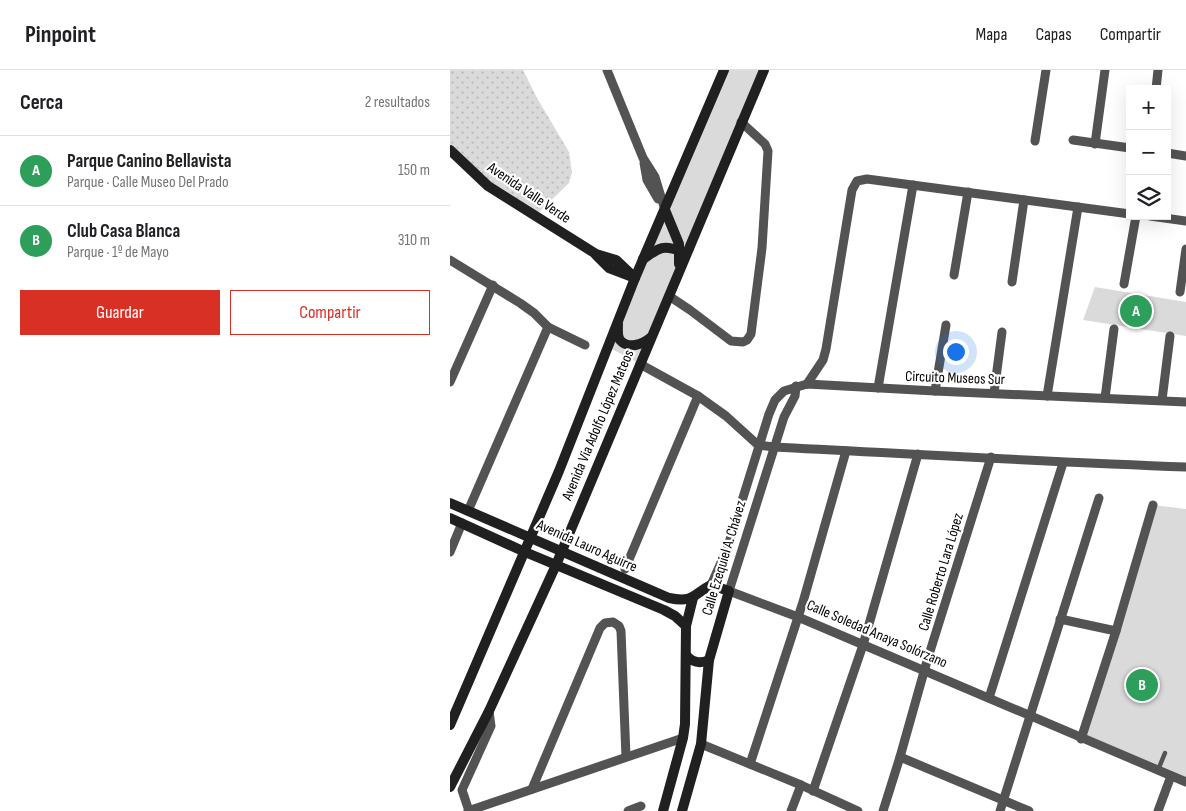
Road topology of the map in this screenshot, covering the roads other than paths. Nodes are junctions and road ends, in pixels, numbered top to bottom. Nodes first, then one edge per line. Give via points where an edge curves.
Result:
1 (608, 70) edge
2 (724, 70) edge
3 (764, 70) edge
4 (1046, 70) edge
5 (1105, 70) edge
6 (1158, 70) edge
7 (1156, 85) edge
8 (741, 122) junction
9 (1073, 140) dead end
10 (1035, 141) dead end
11 (1095, 144) junction
12 (1126, 148) edge
13 (450, 150) edge
14 (1171, 154) edge
15 (1186, 156) edge
16 (913, 185) junction
17 (968, 192) junction
18 (1024, 200) junction
19 (1078, 207) junction
20 (665, 210) junction
21 (1126, 213) edge
22 (1171, 219) edge
23 (1135, 220) edge
24 (1186, 221) edge
25 (1186, 249) edge
26 (680, 251) junction
27 (643, 259) junction
28 (450, 260) edge
29 (678, 273) junction
30 (954, 275) dead end
31 (635, 278) junction
32 (1012, 282) dead end
33 (1124, 284) dead end
34 (493, 285) junction
35 (1180, 292) dead end
36 (669, 296) junction
37 (618, 320) junction
38 (946, 325) dead end
39 (548, 327) junction
40 (1114, 329) dead end
41 (1002, 332) dead end
42 (1170, 336) dead end
43 (651, 337) junction
44 (585, 345) dead end
45 (640, 364) junction
46 (450, 382) edge
47 (807, 384) junction
48 (796, 386) junction
49 (878, 388) junction
50 (935, 391) junction
51 (994, 393) junction
52 (698, 396) junction
53 (1047, 396) junction
54 (1105, 398) junction
55 (1162, 400) junction
56 (1186, 402) edge
57 (758, 445) junction
58 (774, 447) junction
59 (846, 450) junction
60 (918, 454) junction
61 (991, 457) junction
62 (1063, 462) junction
63 (1186, 467) edge
64 (1099, 498) dead end
65 (450, 503) edge
66 (1153, 505) dead end
67 (468, 511) junction
68 (450, 518) edge
69 (462, 523) junction
70 (531, 538) junction
71 (562, 551) junction
72 (450, 552) edge
73 (525, 552) junction
74 (556, 565) junction
75 (625, 569) dead end
76 (711, 585) junction
77 (729, 591) junction
78 (693, 598) junction
79 (798, 617) junction
80 (1060, 619) junction
81 (686, 626) junction
82 (1116, 631) junction
83 (863, 645) junction
84 (686, 655) junction
85 (709, 660) junction
86 (924, 670) junction
87 (989, 698) junction
88 (489, 711) junction
89 (1029, 715) junction
90 (450, 725) edge
91 (683, 738) junction
92 (1081, 739) junction
93 (701, 744) junction
94 (1165, 753) dead end
95 (626, 757) junction
96 (900, 757) junction
97 (750, 764) junction
98 (1158, 770) junction
99 (1171, 776) junction
100 (1186, 782) edge
101 (801, 785) junction
102 (450, 787) edge
103 (532, 789) junction
104 (813, 791) junction
105 (1003, 800) junction
106 (641, 806) dead end
107 (468, 811) edge
108 (628, 811) edge
109 (663, 811) edge
110 (682, 811) edge
111 (791, 811) edge
112 (858, 811) edge
113 (883, 811) edge
114 (1000, 811) edge
115 (1029, 811) edge
116 (1158, 811) edge

1 - 20 street via 643,158 655,177
2 - 20 main road, Avenida Via Adolfo López Mateos
3 - 8 main road, Avenida Via Adolfo López Mateos
4 - 10 street
5 - 11 street
6 - 7 street
8 - 29 main road, Avenida Via Adolfo López Mateos
8 - 36 street via 765,144 768,151 762,248 751,334 743,342 731,341
9 - 11 street
11 - 12 street
13 - 31 main road, Avenida Valle Verde via 488,186 596,254 616,260
14 - 15 street
16 - 17 street
16 - 47 street via 867,179 857,181 852,190 826,349 823,360
16 - 49 street
17 - 18 street
17 - 30 street
18 - 19 street
18 - 32 street
19 - 21 street
19 - 53 street
20 - 26 main road
20 - 27 main road, Avenida Via Adolfo López Mateos
22 - 24 street
23 - 33 street
25 - 35 street
26 - 27 main road via 667,247
26 - 29 main road
27 - 31 main road, Avenida Via Adolfo López Mateos
28 - 34 street
29 - 36 main road, Avenida Via Adolfo López Mateos
31 - 37 main road, Avenida Via Adolfo López Mateos
34 - 39 street via 534,313
34 - 46 street
36 - 43 main road, Avenida Via Adolfo López Mateos
37 - 43 main road via 620,340 626,344 639,345
37 - 70 main road, Avenida Via Adolfo López Mateos
38 - 50 street
39 - 44 street
39 - 67 street
40 - 54 street
41 - 51 street
42 - 55 street
43 - 45 main road, Avenida Via Adolfo López Mateos
45 - 52 street
45 - 71 main road, Avenida Via Adolfo López Mateos
47 - 48 street, Circuito Museos Sur
47 - 49 street, Circuito Museos Sur
48 - 57 street, Circuito Museos Sur via 784,390 775,400
48 - 58 street, Calle Ezequiel A. Chávez
49 - 50 street, Circuito Museos Sur
50 - 51 street, Circuito Museos Sur
51 - 53 street, Circuito Museos Sur
52 - 57 street
52 - 75 street
53 - 54 street, Circuito Museos Sur
54 - 55 street, Circuito Museos Sur
55 - 56 street, Circuito Museos Sur
57 - 58 street
57 - 76 street, Calle Ezequiel A. Chávez via 727,549
58 - 59 street
58 - 77 street, Calle Ezequiel A. Chávez
59 - 60 street
59 - 79 street
60 - 61 street
60 - 83 street
61 - 62 street
61 - 86 street, Calle Roberto Lara López
62 - 63 street
62 - 87 street
64 - 80 street
65 - 67 main road, Avenida Lauro Aguirre
66 - 82 street
67 - 70 main road, Avenida Lauro Aguirre
68 - 69 main road, Avenida Lauro Aguirre
69 - 72 street
69 - 73 main road, Avenida Lauro Aguirre
70 - 71 main road, Avenida Lauro Aguirre
70 - 73 main road, Avenida Via Adolfo López Mateos
71 - 74 main road, Avenida Via Adolfo López Mateos
71 - 78 main road, Avenida Lauro Aguirre via 668,598
73 - 74 main road, Avenida Lauro Aguirre
73 - 90 main road, Avenida Via Adolfo López Mateos
74 - 81 main road, Avenida Lauro Aguirre via 664,610
74 - 88 main road, Avenida Via Adolfo López Mateos
76 - 77 main road, Calle Soledad Anaya Solórzano
76 - 78 main road
77 - 79 street, Calle Soledad Anaya Solórzano
77 - 85 main road, Calle Ezequiel A. Chávez
78 - 81 main road, Calle Ezequiel A. Chávez
79 - 83 street, Calle Soledad Anaya Solórzano
79 - 97 street
80 - 82 street
80 - 89 street
81 - 84 main road, Calle Ezequiel A. Chávez
82 - 92 street
83 - 86 street, Calle Soledad Anaya Solórzano
83 - 104 street
84 - 85 main road via 697,662
84 - 91 main road, Calle Ezequiel A. Chávez
85 - 93 main road, Calle Ezequiel A. Chávez
86 - 87 street, Calle Soledad Anaya Solórzano
86 - 96 street, Calle Roberto Lara López
87 - 89 street, Calle Soledad Anaya Solórzano
88 - 102 main road, Avenida Via Adolfo López Mateos
88 - 107 street via 492,726 462,790
89 - 92 street, Calle Soledad Anaya Solórzano
89 - 105 street
91 - 95 street
91 - 109 main road, Calle Ezequiel A. Chávez
92 - 98 street, Calle Soledad Anaya Solórzano
93 - 97 street
93 - 110 main road, Calle Ezequiel A. Chávez
94 - 98 lane
95 - 103 street
95 - 103 street via 621,631 613,622 600,628
96 - 105 street
96 - 113 street, Calle Roberto Lara López
97 - 101 street
98 - 99 street, Calle Soledad Anaya Solórzano
99 - 100 street, Calle Soledad Anaya Solórzano
99 - 116 street
101 - 104 street
101 - 111 street
103 - 107 street
104 - 112 street
105 - 114 street
105 - 115 street
106 - 108 street

